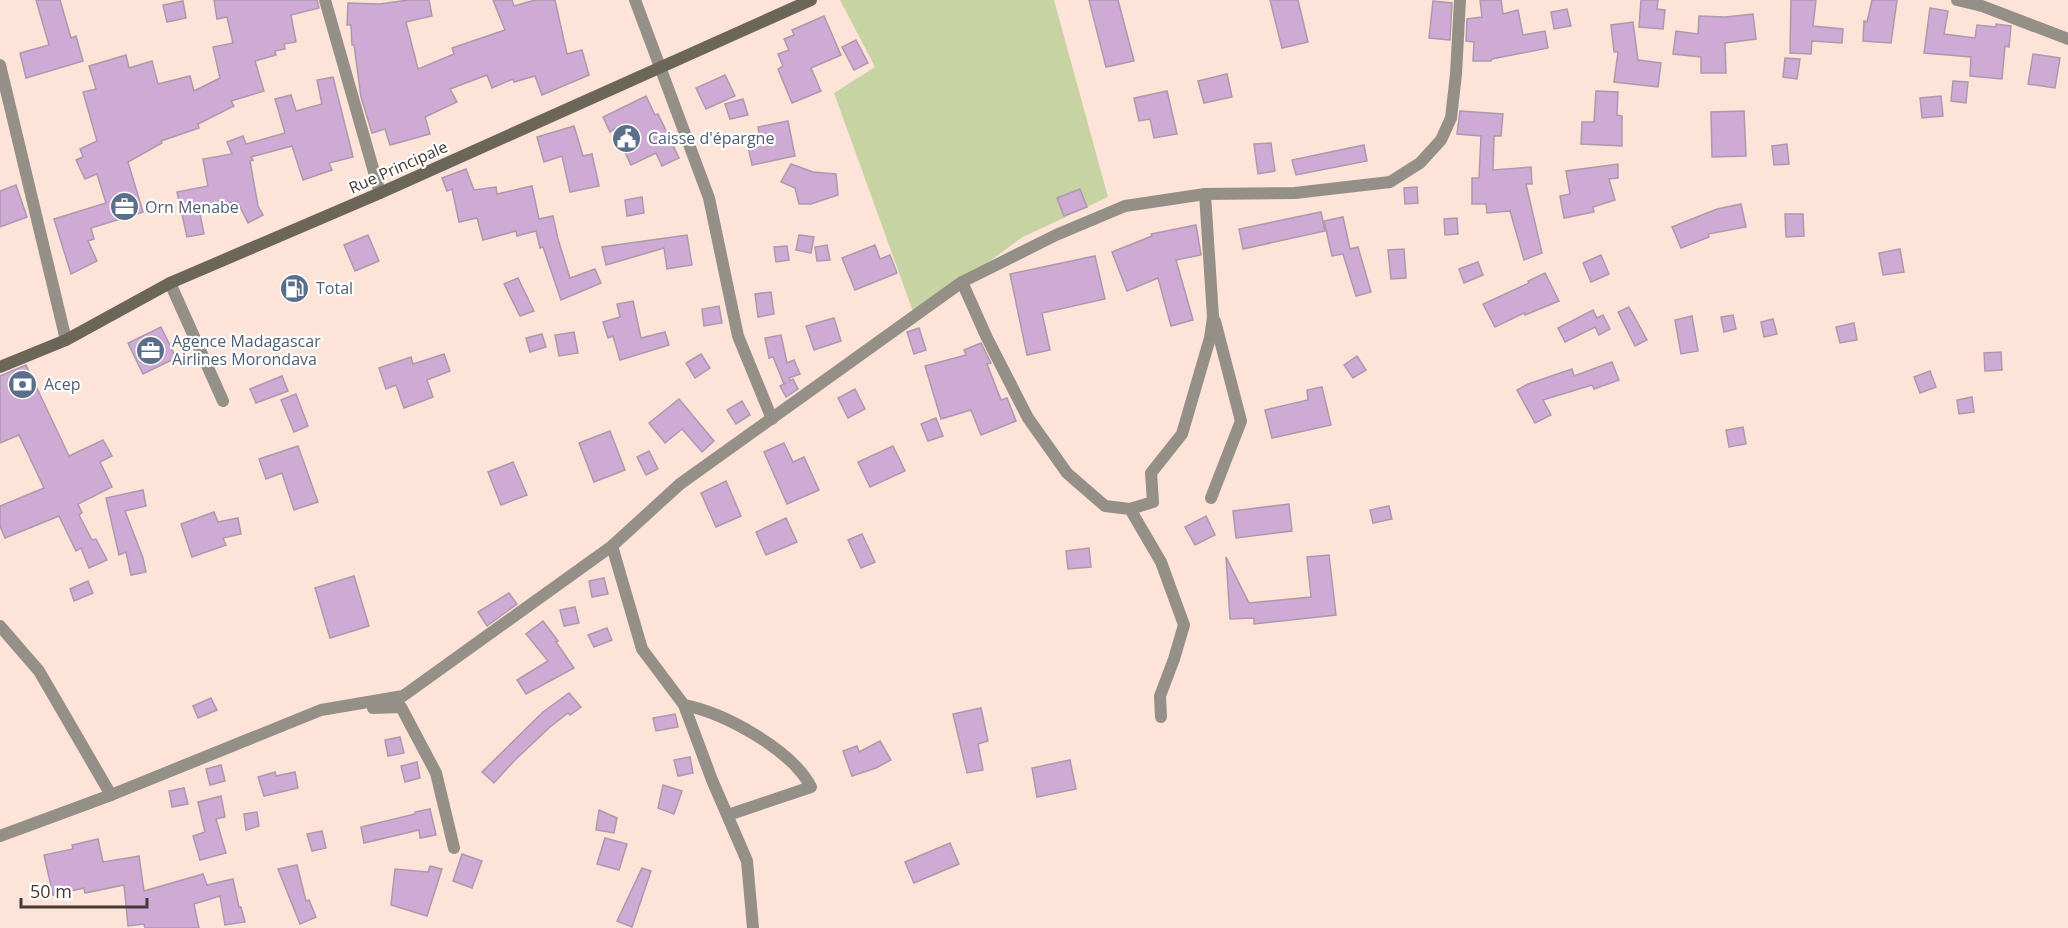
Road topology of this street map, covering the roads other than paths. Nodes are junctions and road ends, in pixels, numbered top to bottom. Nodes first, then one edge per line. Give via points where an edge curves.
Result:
1 (325, 0) edge
2 (635, 0) edge
3 (811, 0) edge
4 (1460, 0) edge
5 (1957, 0) edge
6 (2068, 39) edge
7 (0, 65) edge
8 (661, 68) junction
9 (380, 193) junction
10 (1205, 194) junction
11 (962, 282) junction
12 (170, 283) junction
13 (1214, 317) junction
14 (66, 340) junction
15 (0, 367) edge
16 (223, 401) dead end
17 (772, 419) junction
18 (1211, 498) dead end
19 (1130, 509) junction
20 (612, 546) junction
21 (0, 626) edge
22 (684, 705) junction
23 (321, 710) junction
24 (1161, 717) dead end
25 (111, 795) junction
26 (728, 815) junction
27 (0, 836) edge
28 (454, 848) dead end
29 (753, 928) edge

1 - 9 street
2 - 8 street
3 - 8 main road, Rue Principale
4 - 10 street via 1451,118 1441,140 1420,163 1390,182 1295,193
5 - 6 street
7 - 14 street
8 - 9 main road, Rue Principale
8 - 17 street via 709,198 738,336
9 - 12 main road, Rue Principale
10 - 11 street via 1125,206
10 - 13 street
11 - 17 street
11 - 19 street via 1028,418 1067,473 1105,506
12 - 14 main road, Rue Principale
12 - 16 street
13 - 18 street via 1241,421
13 - 19 street via 1182,434 1151,472 1154,502
14 - 15 main road, Rue Principale
17 - 20 street via 680,484
19 - 24 street via 1161,562 1184,625 1160,696
20 - 22 street via 642,649
20 - 23 street via 403,696
21 - 25 street via 39,671
22 - 26 street
22 - 26 street via 731,721 775,748 805,774 812,787
23 - 25 street
23 - 28 street via 401,707 436,773
25 - 27 street
26 - 29 street via 747,861

